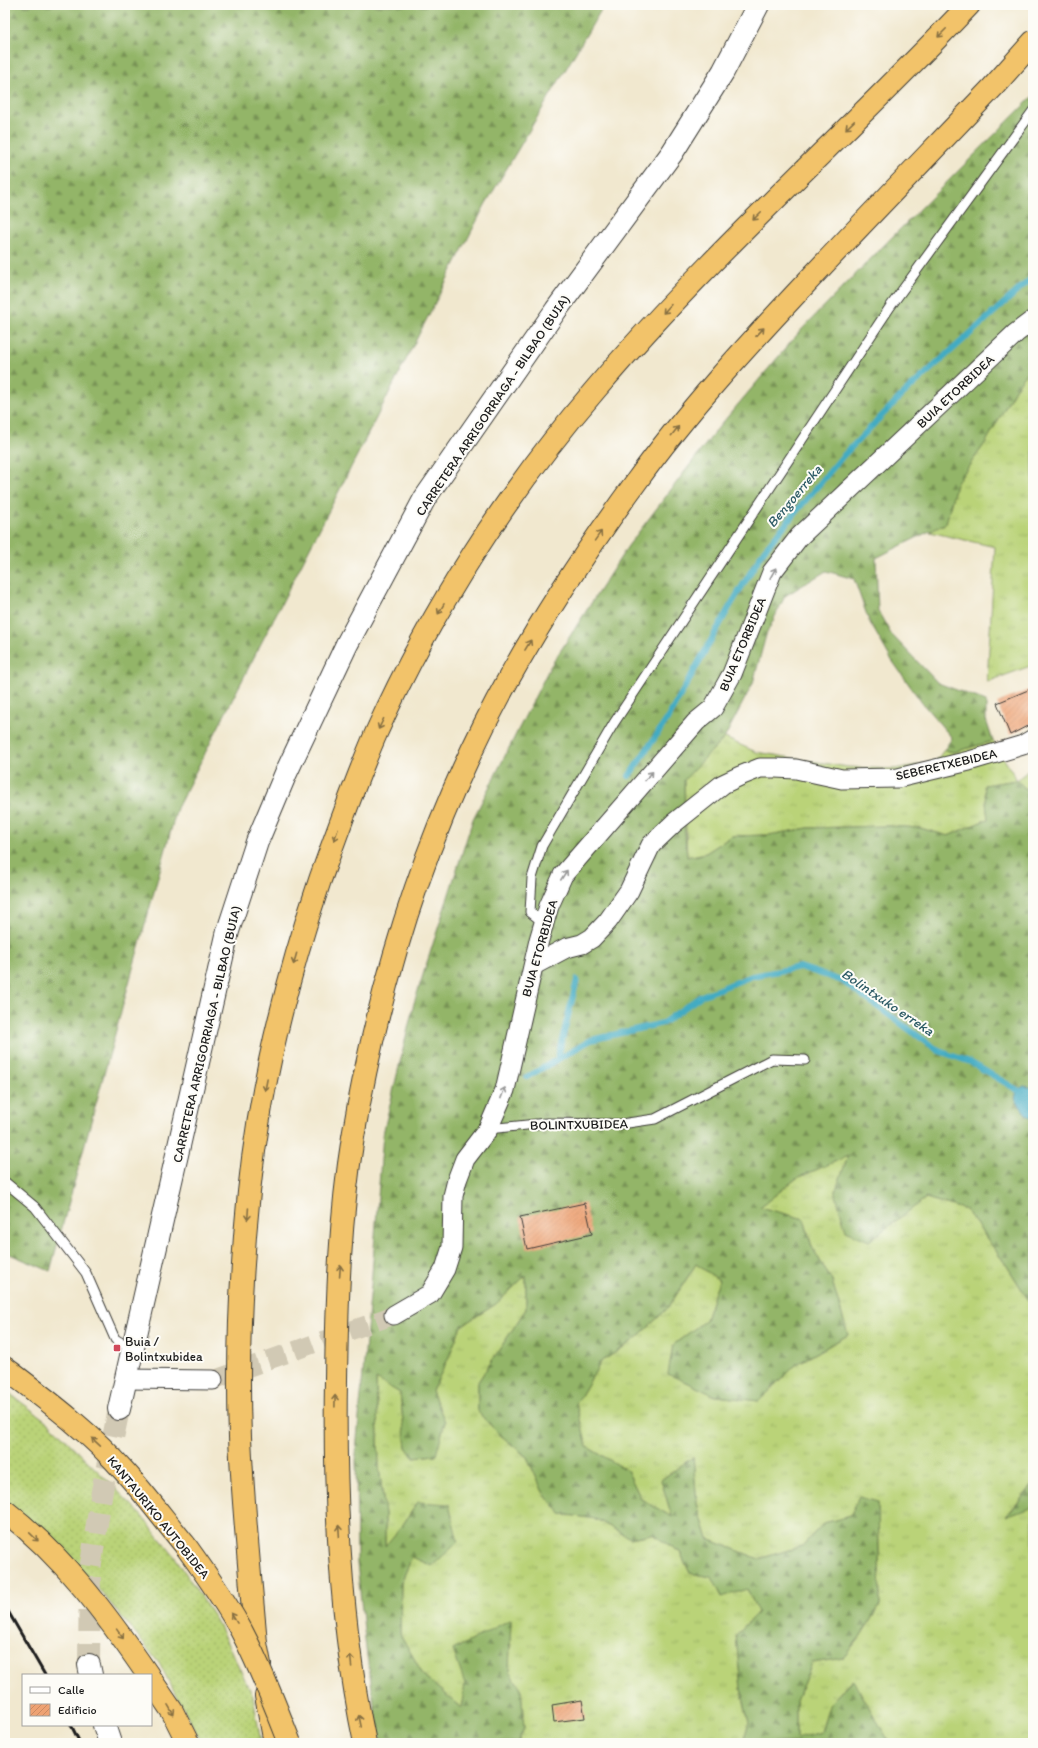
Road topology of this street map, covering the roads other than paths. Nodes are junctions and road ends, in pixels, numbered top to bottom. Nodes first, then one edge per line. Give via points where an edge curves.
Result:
1 (758, 5) edge
2 (969, 5) edge
3 (1033, 42) edge
4 (1033, 110) edge
5 (1033, 320) edge
6 (1033, 739) edge
7 (544, 923) junction
8 (534, 964) junction
9 (806, 1060) dead end
10 (488, 1129) junction
11 (5, 1182) edge
12 (394, 1314) tunnel mouth
13 (133, 1350) junction
14 (5, 1368) edge
15 (126, 1380) junction
16 (213, 1380) tunnel mouth
17 (120, 1409) tunnel mouth
18 (5, 1511) edge
19 (147, 1674) edge
20 (152, 1681) edge
21 (104, 1726) edge
22 (110, 1743) edge
23 (188, 1743) edge
24 (275, 1743) edge
25 (290, 1743) edge
26 (365, 1743) edge

1 - 13 street, CARRETERA ARRIGORRIAGA - BILBAO (BUIA) via 722,72 672,153 556,310 425,498 347,644 289,766 257,842 228,931
2 -> 24 highway via 679,295 594,391 550,446 505,507 460,575 378,728 349,799 301,938 286,991 260,1114 249,1190 241,1309 240,1432 256,1643
26 -> 3 highway via 356,1699 341,1571 338,1516 335,1418 342,1231 353,1141 366,1070 392,964 423,866 480,735 509,679 579,563 638,479 689,413 738,356
4 - 7 lane via 890,307 614,723 542,846 532,878 530,912
7 -> 5 street, BUIA ETORBIDEA via 563,875 696,722 713,708 732,674 772,572 799,537 1016,333
6 - 8 street, SEBERETXEBIDEA via 1023,745 968,761 898,778 842,779 775,768 760,768 740,776 723,784 650,845 629,891 608,921 592,938
7 - 8 street, BUIA ETORBIDEA
10 -> 8 street, BUIA ETORBIDEA via 505,1090
9 - 10 lane, BOLINTXUBIDEA via 772,1059 655,1119 621,1124 546,1123
10 - 12 street via 466,1159 457,1180 453,1196 452,1247 445,1269 430,1294
11 - 13 lane via 35,1207 86,1273 114,1340
13 - 15 street, CARRETERA ARRIGORRIAGA - BILBAO (BUIA)
25 -> 14 highway, KANTAURIKO AUTOBIDEA, bridge via 266,1682 241,1631 215,1586 185,1545 125,1472 100,1446 68,1416
15 - 16 street
15 - 17 street, CARRETERA ARRIGORRIAGA - BILBAO (BUIA)
18 -> 19 highway via 72,1573 119,1632
20 -> 23 highway via 172,1711
21 - 22 street

